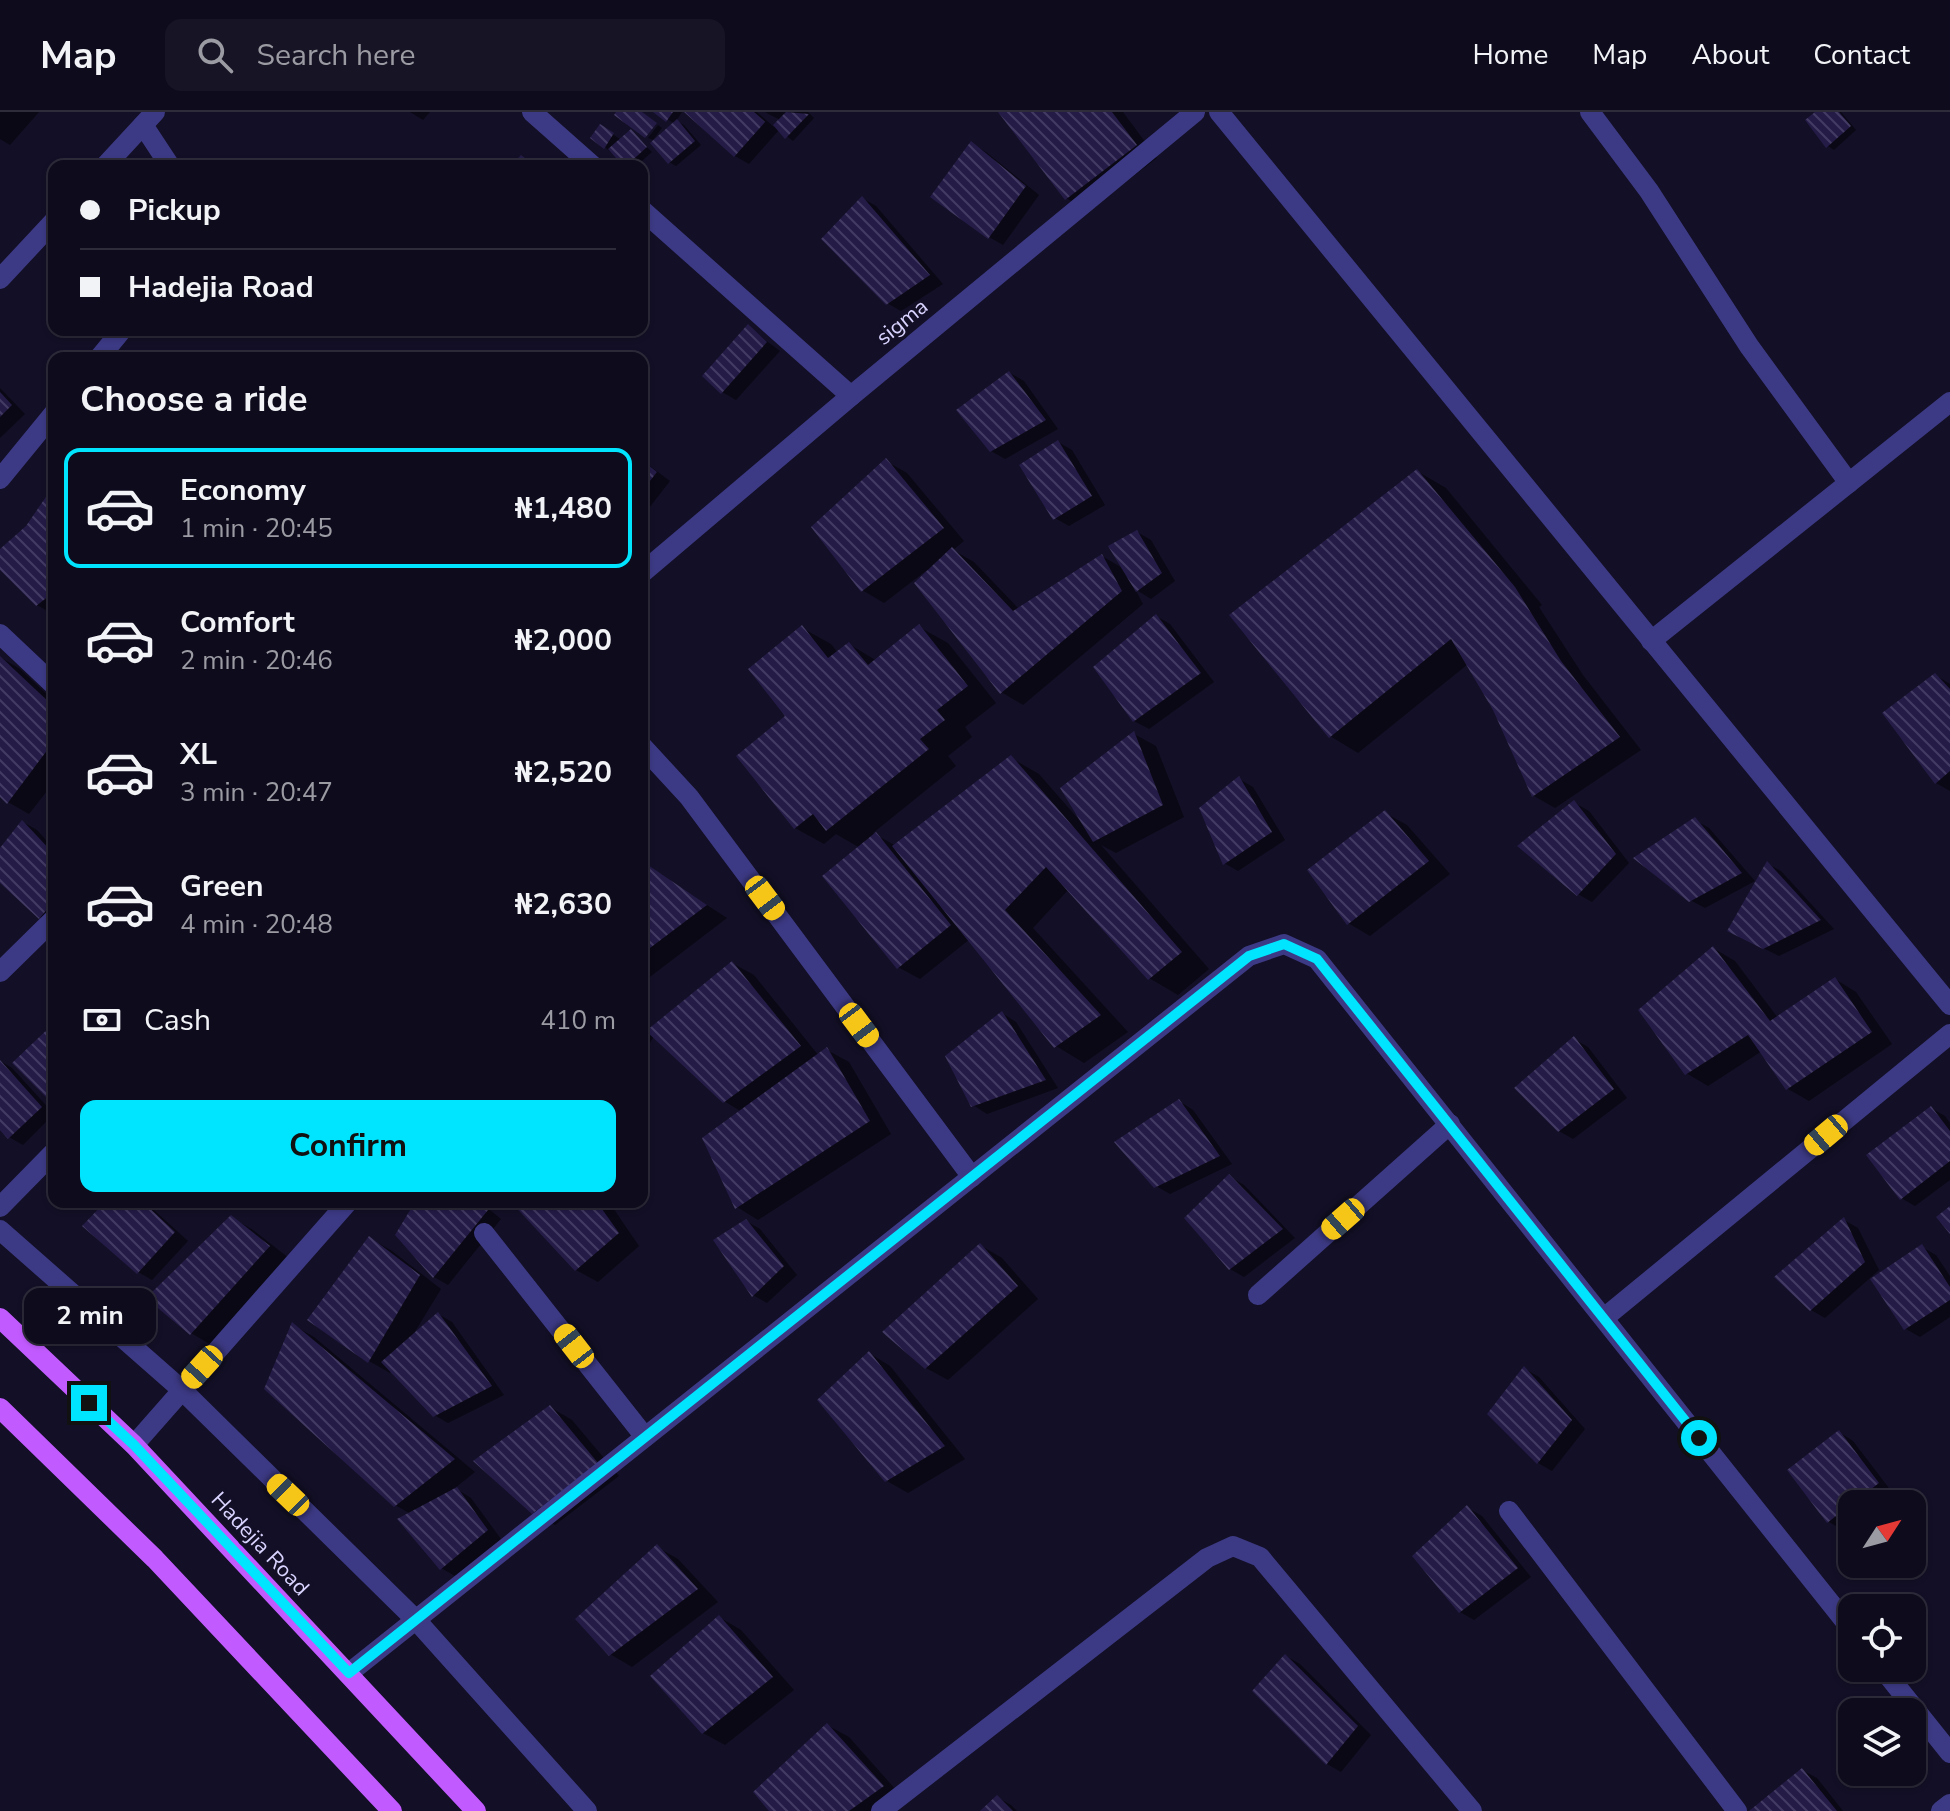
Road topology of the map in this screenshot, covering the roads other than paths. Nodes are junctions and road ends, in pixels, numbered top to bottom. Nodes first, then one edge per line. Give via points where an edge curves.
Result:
1 (532, 112) edge
2 (1195, 112) edge
3 (1590, 112) edge
4 (1227, 115) edge
5 (149, 119) edge
6 (111, 160) edge
7 (167, 160) edge
8 (586, 160) edge
9 (648, 215) edge
10 (48, 227) edge
11 (0, 279) edge
12 (117, 336) edge
13 (104, 352) edge
14 (851, 396) junction
15 (1950, 402) edge
16 (48, 420) edge
17 (0, 479) edge
18 (1849, 483) junction
19 (648, 568) edge
20 (0, 634) edge
21 (1651, 641) junction
22 (48, 679) edge
23 (648, 753) edge
24 (48, 925) edge
25 (0, 972) edge
26 (1950, 1005) edge
27 (1950, 1034) edge
28 (1450, 1124) junction
29 (48, 1158) edge
30 (972, 1177) junction
31 (0, 1207) edge
32 (343, 1208) edge
33 (0, 1230) edge
34 (484, 1233) dead end
35 (1258, 1295) dead end
36 (0, 1318) edge
37 (1604, 1318) junction
38 (182, 1390) junction
39 (0, 1408) edge
40 (645, 1437) junction
41 (134, 1445) junction
42 (1509, 1511) dead end
43 (1838, 1612) edge
44 (416, 1620) junction
45 (349, 1673) junction
46 (1893, 1682) edge
47 (1950, 1753) edge
48 (1950, 1804) edge
49 (392, 1811) edge
50 (476, 1811) edge
51 (587, 1811) edge
52 (881, 1811) edge
53 (1472, 1811) edge
54 (1737, 1811) edge
55 (1941, 1811) edge

1 - 8 street
2 - 14 street, sigma
3 - 18 street
4 - 21 street
5 - 6 street
5 - 7 street
9 - 14 street
10 - 11 street
12 - 13 street
14 - 19 street, sigma
15 - 18 street
16 - 17 street
18 - 21 street
20 - 22 street
21 - 26 street
23 - 30 street via 689,797
24 - 25 street
27 - 37 street
28 - 30 street via 1317,959 1284,944 1249,956
28 - 35 street
28 - 37 street
29 - 31 street
30 - 40 street
32 - 38 street
33 - 38 street
34 - 40 street
36 - 41 main road, Hadejia Road
37 - 43 street
38 - 41 street
38 - 44 street
39 - 49 main road via 155,1559
40 - 44 street
41 - 45 main road, Hadejia Road
42 - 54 street
44 - 45 street
44 - 51 street
45 - 50 main road, Hadejia Road
46 - 47 street
48 - 55 street
52 - 53 street via 1207,1558 1233,1546 1260,1557

